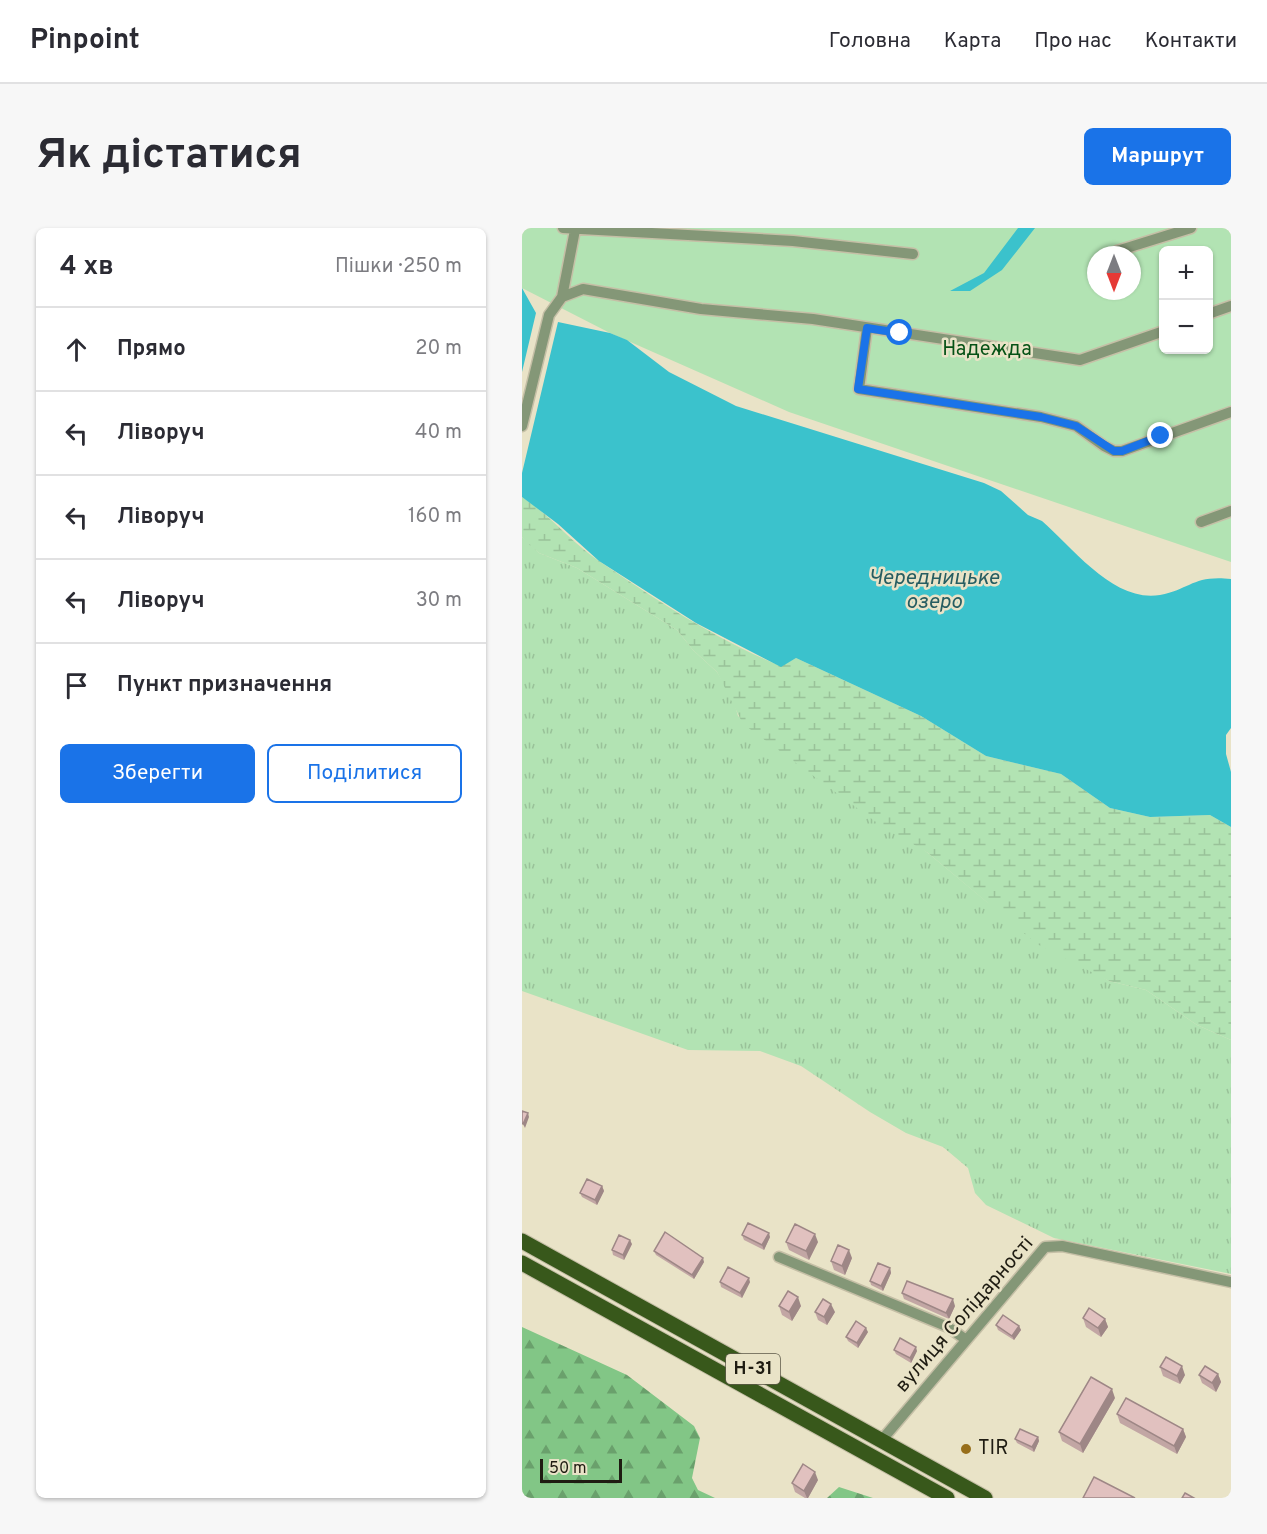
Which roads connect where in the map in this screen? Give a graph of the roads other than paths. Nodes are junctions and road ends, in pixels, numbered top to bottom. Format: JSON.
{"nodes":[{"id":1,"x":563,"y":228,"type":"edge"},
{"id":2,"x":1191,"y":228,"type":"edge"},
{"id":3,"x":574,"y":230,"type":"junction"},
{"id":4,"x":699,"y":231,"type":"edge"},
{"id":5,"x":1133,"y":246,"type":"edge"},
{"id":6,"x":913,"y":254,"type":"dead end"},
{"id":7,"x":562,"y":297,"type":"junction"},
{"id":8,"x":1231,"y":306,"type":"edge"},
{"id":9,"x":1213,"y":313,"type":"edge"},
{"id":10,"x":867,"y":328,"type":"junction"},
{"id":11,"x":1159,"y":333,"type":"edge"},
{"id":12,"x":1231,"y":412,"type":"edge"},
{"id":13,"x":522,"y":426,"type":"edge"},
{"id":14,"x":1231,"y":511,"type":"edge"},
{"id":15,"x":1201,"y":522,"type":"dead end"},
{"id":16,"x":522,"y":1241,"type":"edge"},
{"id":17,"x":779,"y":1257,"type":"dead end"},
{"id":18,"x":522,"y":1263,"type":"edge"},
{"id":19,"x":1231,"y":1282,"type":"edge"},
{"id":20,"x":965,"y":1339,"type":"junction"},
{"id":21,"x":881,"y":1441,"type":"junction"},
{"id":22,"x":947,"y":1498,"type":"edge"},
{"id":23,"x":985,"y":1498,"type":"edge"}],
"edges":[{"from":1,"to":3,"type":"street"},
{"from":2,"to":5,"type":"street"},
{"from":3,"to":4,"type":"street"},
{"from":3,"to":7,"type":"street"},
{"from":4,"to":6,"type":"street"},
{"from":7,"to":10,"type":"street"},
{"from":7,"to":13,"type":"street"},
{"from":8,"to":9,"type":"street"},
{"from":10,"to":11,"type":"street"},
{"from":10,"to":12,"type":"street"},
{"from":14,"to":15,"type":"street"},
{"from":16,"to":21,"type":"main road","number":"Н-31"},
{"from":17,"to":20,"type":"street"},
{"from":18,"to":22,"type":"main road","number":"Н-31"},
{"from":19,"to":20,"type":"street","name":"вулиця Солідарності"},
{"from":20,"to":21,"type":"street","name":"вулиця Солідарності"},
{"from":21,"to":23,"type":"main road","number":"Н-31"}]}
